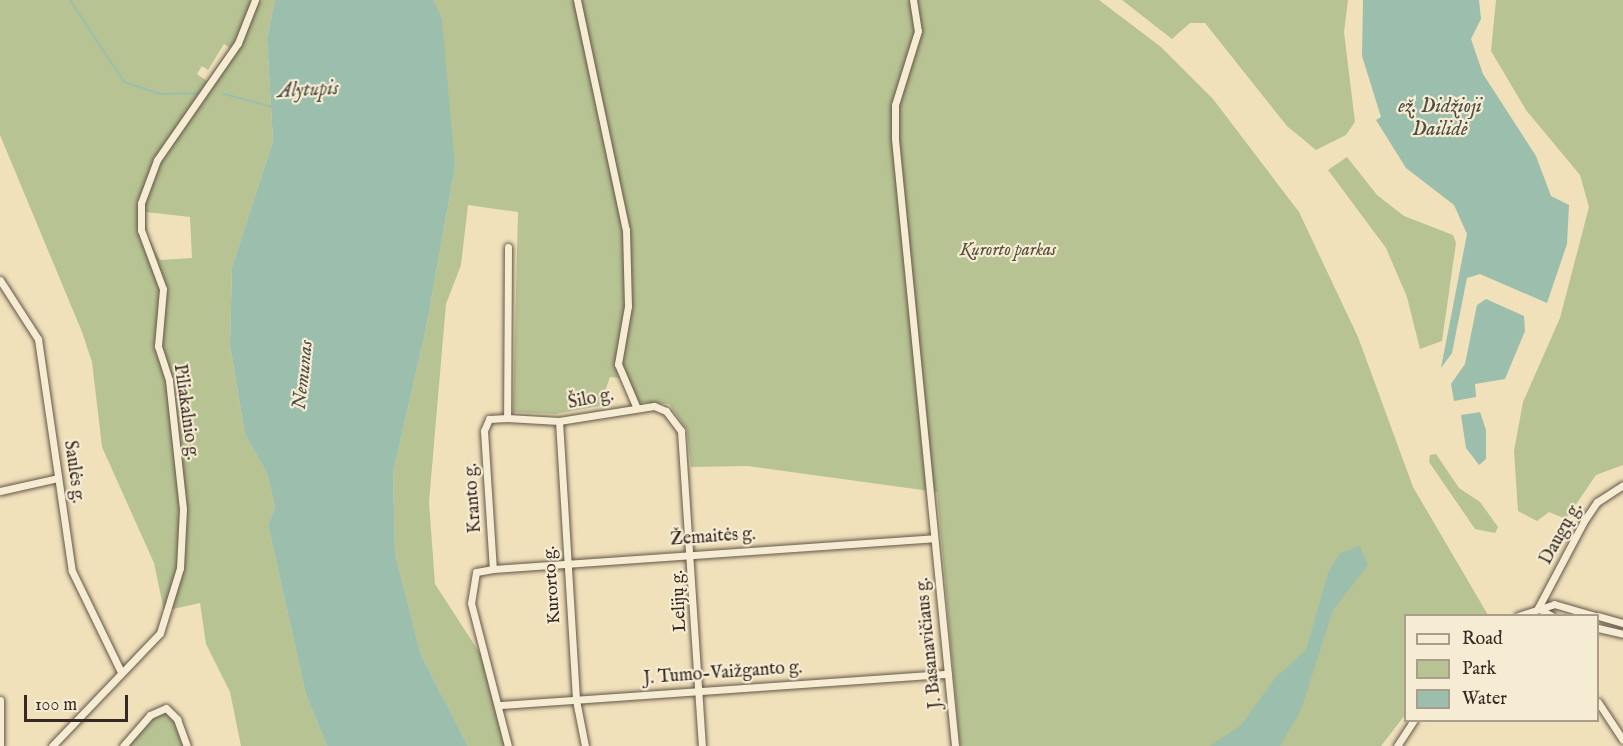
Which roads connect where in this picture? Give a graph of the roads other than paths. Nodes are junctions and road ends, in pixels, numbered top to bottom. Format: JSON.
{"nodes":[{"id":1,"x":255,"y":0,"type":"edge"},
{"id":2,"x":577,"y":0,"type":"edge"},
{"id":3,"x":913,"y":0,"type":"edge"},
{"id":4,"x":508,"y":247,"type":"dead end"},
{"id":5,"x":0,"y":280,"type":"edge"},
{"id":6,"x":636,"y":406,"type":"junction"},
{"id":7,"x":507,"y":418,"type":"junction"},
{"id":8,"x":559,"y":421,"type":"junction"},
{"id":9,"x":675,"y":422,"type":"joint"},
{"id":10,"x":58,"y":478,"type":"junction"},
{"id":11,"x":1623,"y":485,"type":"edge"},
{"id":12,"x":0,"y":490,"type":"edge"},
{"id":13,"x":934,"y":538,"type":"junction"},
{"id":14,"x":693,"y":554,"type":"junction"},
{"id":15,"x":566,"y":564,"type":"junction"},
{"id":16,"x":493,"y":569,"type":"junction"},
{"id":17,"x":1538,"y":608,"type":"junction"},
{"id":18,"x":1521,"y":614,"type":"edge"},
{"id":19,"x":1541,"y":614,"type":"edge"},
{"id":20,"x":1550,"y":614,"type":"edge"},
{"id":21,"x":1589,"y":614,"type":"edge"},
{"id":22,"x":1599,"y":617,"type":"edge"},
{"id":23,"x":1623,"y":623,"type":"edge"},
{"id":24,"x":1599,"y":628,"type":"edge"},
{"id":25,"x":1623,"y":634,"type":"edge"},
{"id":26,"x":120,"y":670,"type":"junction"},
{"id":27,"x":948,"y":674,"type":"junction"},
{"id":28,"x":700,"y":691,"type":"junction"},
{"id":29,"x":0,"y":700,"type":"edge"},
{"id":30,"x":576,"y":700,"type":"junction"},
{"id":31,"x":1599,"y":704,"type":"edge"},
{"id":32,"x":501,"y":705,"type":"junction"},
{"id":33,"x":1413,"y":722,"type":"edge"},
{"id":34,"x":1623,"y":740,"type":"edge"},
{"id":35,"x":1399,"y":745,"type":"edge"},
{"id":36,"x":0,"y":746,"type":"edge"},
{"id":37,"x":52,"y":746,"type":"edge"},
{"id":38,"x":123,"y":746,"type":"edge"},
{"id":39,"x":187,"y":746,"type":"edge"},
{"id":40,"x":508,"y":746,"type":"edge"},
{"id":41,"x":585,"y":746,"type":"edge"},
{"id":42,"x":702,"y":746,"type":"edge"},
{"id":43,"x":954,"y":746,"type":"edge"}],
"edges":[{"from":1,"to":26,"type":"street","name":"Piliakalnio g."},
{"from":2,"to":6,"type":"street"},
{"from":3,"to":13,"type":"street","name":"J. Basanavičiaus g."},
{"from":4,"to":7,"type":"street"},
{"from":5,"to":10,"type":"street","name":"Saulės g."},
{"from":6,"to":8,"type":"street","name":"Šilo g."},
{"from":6,"to":9,"type":"street","name":"Šilo g."},
{"from":7,"to":8,"type":"street","name":"Šilo g."},
{"from":7,"to":16,"type":"street","name":"Kranto g."},
{"from":8,"to":15,"type":"street","name":"Kurorto g."},
{"from":9,"to":14,"type":"street","name":"Lelijų g."},
{"from":10,"to":12,"type":"street"},
{"from":10,"to":26,"type":"street","name":"Saulės g."},
{"from":11,"to":17,"type":"street","name":"Daugų g."},
{"from":13,"to":14,"type":"street","name":"Žemaitės g."},
{"from":13,"to":27,"type":"street","name":"J. Basanavičiaus g."},
{"from":14,"to":15,"type":"street","name":"Žemaitės g."},
{"from":14,"to":28,"type":"street","name":"Lelijų g."},
{"from":15,"to":16,"type":"street","name":"Žemaitės g."},
{"from":15,"to":30,"type":"street","name":"Kurorto g."},
{"from":16,"to":32,"type":"street"},
{"from":17,"to":18,"type":"street"},
{"from":17,"to":19,"type":"street"},
{"from":17,"to":20,"type":"street"},
{"from":17,"to":21,"type":"street"},
{"from":22,"to":23,"type":"street"},
{"from":24,"to":25,"type":"street"},
{"from":26,"to":37,"type":"street","name":"Piliakalnio g."},
{"from":27,"to":28,"type":"street","name":"J. Tumo-Vaižganto g."},
{"from":27,"to":43,"type":"street","name":"J. Basanavičiaus g."},
{"from":28,"to":30,"type":"street","name":"J. Tumo-Vaižganto g."},
{"from":28,"to":42,"type":"street","name":"Lelijų g."},
{"from":29,"to":36,"type":"street"},
{"from":30,"to":32,"type":"street","name":"J. Tumo-Vaižganto g."},
{"from":30,"to":41,"type":"street","name":"Kurorto g."},
{"from":31,"to":34,"type":"street"},
{"from":32,"to":40,"type":"street"},
{"from":33,"to":35,"type":"street"},
{"from":38,"to":39,"type":"street"}]}
